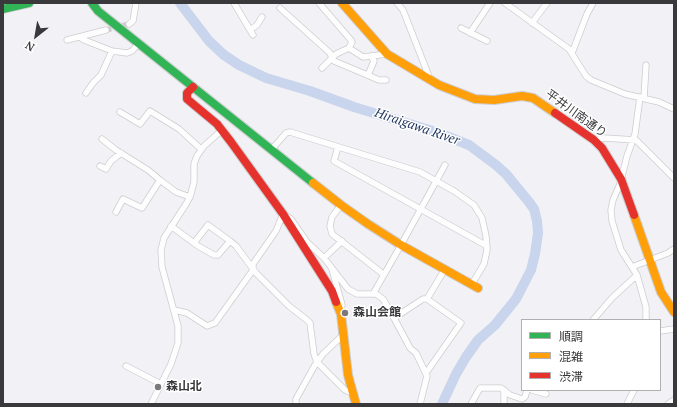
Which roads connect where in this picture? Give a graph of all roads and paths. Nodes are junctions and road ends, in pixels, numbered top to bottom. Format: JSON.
{"nodes":[{"id":1,"x":29,"y":3,"type":"edge"},
{"id":2,"x":92,"y":3,"type":"edge"},
{"id":3,"x":136,"y":3,"type":"edge"},
{"id":4,"x":234,"y":3,"type":"edge"},
{"id":5,"x":319,"y":3,"type":"edge"},
{"id":6,"x":342,"y":3,"type":"edge"},
{"id":7,"x":397,"y":3,"type":"edge"},
{"id":8,"x":490,"y":3,"type":"edge"},
{"id":9,"x":505,"y":3,"type":"edge"},
{"id":10,"x":547,"y":3,"type":"edge"},
{"id":11,"x":593,"y":3,"type":"edge"},
{"id":12,"x":3,"y":8,"type":"edge"},
{"id":13,"x":280,"y":8,"type":"dead end"},
{"id":14,"x":262,"y":17,"type":"dead end"},
{"id":15,"x":131,"y":22,"type":"dead end"},
{"id":16,"x":532,"y":23,"type":"junction"},
{"id":17,"x":460,"y":28,"type":"dead end"},
{"id":18,"x":106,"y":30,"type":"tunnel mouth"},
{"id":19,"x":470,"y":33,"type":"junction"},
{"id":20,"x":80,"y":37,"type":"junction"},
{"id":21,"x":67,"y":40,"type":"dead end"},
{"id":22,"x":487,"y":42,"type":"dead end"},
{"id":23,"x":139,"y":43,"type":"junction"},
{"id":24,"x":349,"y":48,"type":"junction"},
{"id":25,"x":112,"y":51,"type":"junction"},
{"id":26,"x":572,"y":53,"type":"junction"},
{"id":27,"x":387,"y":54,"type":"junction"},
{"id":28,"x":371,"y":56,"type":"junction"},
{"id":29,"x":332,"y":58,"type":"junction"},
{"id":30,"x":646,"y":64,"type":"dead end"},
{"id":31,"x":322,"y":68,"type":"dead end"},
{"id":32,"x":368,"y":75,"type":"junction"},
{"id":33,"x":429,"y":79,"type":"junction"},
{"id":34,"x":386,"y":80,"type":"dead end"},
{"id":35,"x":193,"y":87,"type":"junction"},
{"id":36,"x":86,"y":93,"type":"dead end"},
{"id":37,"x":642,"y":98,"type":"junction"},
{"id":38,"x":674,"y":109,"type":"edge"},
{"id":39,"x":120,"y":112,"type":"dead end"},
{"id":40,"x":221,"y":131,"type":"junction"},
{"id":41,"x":102,"y":139,"type":"dead end"},
{"id":42,"x":634,"y":139,"type":"junction"},
{"id":43,"x":594,"y":140,"type":"junction"},
{"id":44,"x":338,"y":147,"type":"junction"},
{"id":45,"x":201,"y":149,"type":"junction"},
{"id":46,"x":272,"y":149,"type":"junction"},
{"id":47,"x":121,"y":153,"type":"junction"},
{"id":48,"x":445,"y":164,"type":"dead end"},
{"id":49,"x":100,"y":166,"type":"dead end"},
{"id":50,"x":674,"y":177,"type":"edge"},
{"id":51,"x":621,"y":179,"type":"junction"},
{"id":52,"x":160,"y":180,"type":"junction"},
{"id":53,"x":437,"y":181,"type":"junction"},
{"id":54,"x":190,"y":197,"type":"junction"},
{"id":55,"x":341,"y":205,"type":"junction"},
{"id":56,"x":421,"y":210,"type":"junction"},
{"id":57,"x":116,"y":212,"type":"dead end"},
{"id":58,"x":283,"y":214,"type":"junction"},
{"id":59,"x":171,"y":226,"type":"junction"},
{"id":60,"x":342,"y":240,"type":"junction"},
{"id":61,"x":230,"y":241,"type":"junction"},
{"id":62,"x":194,"y":243,"type":"junction"},
{"id":63,"x":401,"y":245,"type":"junction"},
{"id":64,"x":487,"y":246,"type":"junction"},
{"id":65,"x":674,"y":249,"type":"edge"},
{"id":66,"x":324,"y":258,"type":"junction"},
{"id":67,"x":650,"y":260,"type":"junction"},
{"id":68,"x":331,"y":267,"type":"junction"},
{"id":69,"x":632,"y":267,"type":"junction"},
{"id":70,"x":445,"y":269,"type":"junction"},
{"id":71,"x":253,"y":270,"type":"junction"},
{"id":72,"x":383,"y":274,"type":"junction"},
{"id":73,"x":637,"y":276,"type":"junction"},
{"id":74,"x":475,"y":286,"type":"joint"},
{"id":75,"x":373,"y":294,"type":"junction"},
{"id":76,"x":428,"y":299,"type":"junction"},
{"id":77,"x":646,"y":307,"type":"junction"},
{"id":78,"x":174,"y":310,"type":"junction"},
{"id":79,"x":674,"y":312,"type":"edge"},
{"id":80,"x":340,"y":314,"type":"junction"},
{"id":81,"x":394,"y":318,"type":"junction"},
{"id":82,"x":594,"y":319,"type":"edge"},
{"id":83,"x":646,"y":319,"type":"edge"},
{"id":84,"x":649,"y":319,"type":"edge"},
{"id":85,"x":674,"y":329,"type":"edge"},
{"id":86,"x":661,"y":331,"type":"edge"},
{"id":87,"x":344,"y":334,"type":"junction"},
{"id":88,"x":317,"y":362,"type":"junction"},
{"id":89,"x":126,"y":366,"type":"dead end"},
{"id":90,"x":426,"y":373,"type":"junction"},
{"id":91,"x":161,"y":384,"type":"junction"},
{"id":92,"x":504,"y":390,"type":"junction"},
{"id":93,"x":527,"y":391,"type":"edge"},
{"id":94,"x":536,"y":391,"type":"edge"},
{"id":95,"x":634,"y":391,"type":"edge"},
{"id":96,"x":352,"y":393,"type":"junction"},
{"id":97,"x":546,"y":394,"type":"dead end"},
{"id":98,"x":674,"y":400,"type":"edge"},
{"id":99,"x":151,"y":404,"type":"edge"},
{"id":100,"x":296,"y":404,"type":"edge"},
{"id":101,"x":356,"y":404,"type":"edge"},
{"id":102,"x":420,"y":404,"type":"edge"},
{"id":103,"x":471,"y":404,"type":"edge"},
{"id":104,"x":504,"y":404,"type":"edge"},
{"id":105,"x":627,"y":404,"type":"edge"},
{"id":106,"x":668,"y":404,"type":"edge"}],
"edges":[{"from":1,"to":12,"type":"street"},
{"from":2,"to":23,"type":"street"},
{"from":3,"to":15,"type":"street"},
{"from":4,"to":14,"type":"street"},
{"from":5,"to":24,"type":"street"},
{"from":6,"to":27,"type":"street","name":"平井川南通り"},
{"from":7,"to":33,"type":"street"},
{"from":8,"to":19,"type":"street"},
{"from":9,"to":16,"type":"street"},
{"from":10,"to":16,"type":"street"},
{"from":11,"to":26,"type":"street"},
{"from":13,"to":29,"type":"street"},
{"from":16,"to":26,"type":"street"},
{"from":17,"to":19,"type":"street"},
{"from":18,"to":20,"type":"street"},
{"from":19,"to":22,"type":"street"},
{"from":20,"to":21,"type":"street"},
{"from":20,"to":25,"type":"street"},
{"from":23,"to":25,"type":"street"},
{"from":23,"to":35,"type":"street"},
{"from":24,"to":28,"type":"street"},
{"from":24,"to":29,"type":"street"},
{"from":25,"to":36,"type":"street"},
{"from":26,"to":37,"type":"street"},
{"from":27,"to":28,"type":"street"},
{"from":27,"to":33,"type":"street","name":"平井川南通り"},
{"from":28,"to":32,"type":"street"},
{"from":29,"to":31,"type":"street"},
{"from":29,"to":32,"type":"street"},
{"from":30,"to":37,"type":"street"},
{"from":32,"to":34,"type":"street"},
{"from":33,"to":43,"type":"street","name":"平井川南通り"},
{"from":35,"to":40,"type":"street"},
{"from":35,"to":46,"type":"street"},
{"from":37,"to":38,"type":"street"},
{"from":37,"to":42,"type":"street"},
{"from":39,"to":45,"type":"street"},
{"from":40,"to":45,"type":"street"},
{"from":40,"to":58,"type":"street"},
{"from":41,"to":47,"type":"street"},
{"from":42,"to":43,"type":"street"},
{"from":42,"to":50,"type":"street"},
{"from":42,"to":51,"type":"street"},
{"from":43,"to":51,"type":"street","name":"平井川南通り"},
{"from":44,"to":46,"type":"street"},
{"from":44,"to":53,"type":"street"},
{"from":44,"to":56,"type":"street"},
{"from":45,"to":54,"type":"street"},
{"from":46,"to":55,"type":"street"},
{"from":47,"to":49,"type":"street"},
{"from":47,"to":52,"type":"street"},
{"from":48,"to":53,"type":"street"},
{"from":51,"to":67,"type":"street","name":"平井川南通り"},
{"from":51,"to":69,"type":"street"},
{"from":52,"to":54,"type":"street"},
{"from":52,"to":57,"type":"street"},
{"from":53,"to":56,"type":"street"},
{"from":53,"to":64,"type":"street"},
{"from":54,"to":59,"type":"street"},
{"from":55,"to":60,"type":"street"},
{"from":55,"to":63,"type":"street"},
{"from":56,"to":63,"type":"street"},
{"from":56,"to":64,"type":"street"},
{"from":58,"to":66,"type":"street"},
{"from":58,"to":71,"type":"street"},
{"from":58,"to":80,"type":"street"},
{"from":59,"to":62,"type":"street"},
{"from":59,"to":78,"type":"street"},
{"from":60,"to":66,"type":"street"},
{"from":60,"to":72,"type":"street"},
{"from":61,"to":62,"type":"street"},
{"from":61,"to":62,"type":"street"},
{"from":61,"to":71,"type":"street"},
{"from":63,"to":70,"type":"street"},
{"from":63,"to":72,"type":"street"},
{"from":64,"to":74,"type":"street"},
{"from":65,"to":67,"type":"street"},
{"from":66,"to":68,"type":"street"},
{"from":67,"to":69,"type":"street"},
{"from":67,"to":79,"type":"street","name":"平井川南通り"},
{"from":68,"to":75,"type":"street"},
{"from":68,"to":80,"type":"street"},
{"from":69,"to":73,"type":"street"},
{"from":70,"to":74,"type":"street"},
{"from":70,"to":76,"type":"street"},
{"from":71,"to":78,"type":"street"},
{"from":71,"to":88,"type":"street"},
{"from":72,"to":75,"type":"street"},
{"from":73,"to":77,"type":"street"},
{"from":73,"to":82,"type":"street"},
{"from":75,"to":81,"type":"street"},
{"from":76,"to":81,"type":"street"},
{"from":76,"to":90,"type":"street"},
{"from":77,"to":83,"type":"street"},
{"from":77,"to":84,"type":"street"},
{"from":78,"to":91,"type":"street"},
{"from":80,"to":87,"type":"street"},
{"from":81,"to":90,"type":"street"},
{"from":85,"to":86,"type":"street"},
{"from":87,"to":88,"type":"street"},
{"from":87,"to":96,"type":"street"},
{"from":88,"to":96,"type":"street"},
{"from":88,"to":100,"type":"street"},
{"from":89,"to":91,"type":"street"},
{"from":90,"to":102,"type":"street"},
{"from":91,"to":99,"type":"street"},
{"from":92,"to":93,"type":"street"},
{"from":92,"to":103,"type":"street"},
{"from":92,"to":104,"type":"street"},
{"from":94,"to":97,"type":"street"},
{"from":95,"to":105,"type":"street"},
{"from":96,"to":101,"type":"street"},
{"from":98,"to":106,"type":"street"}]}
